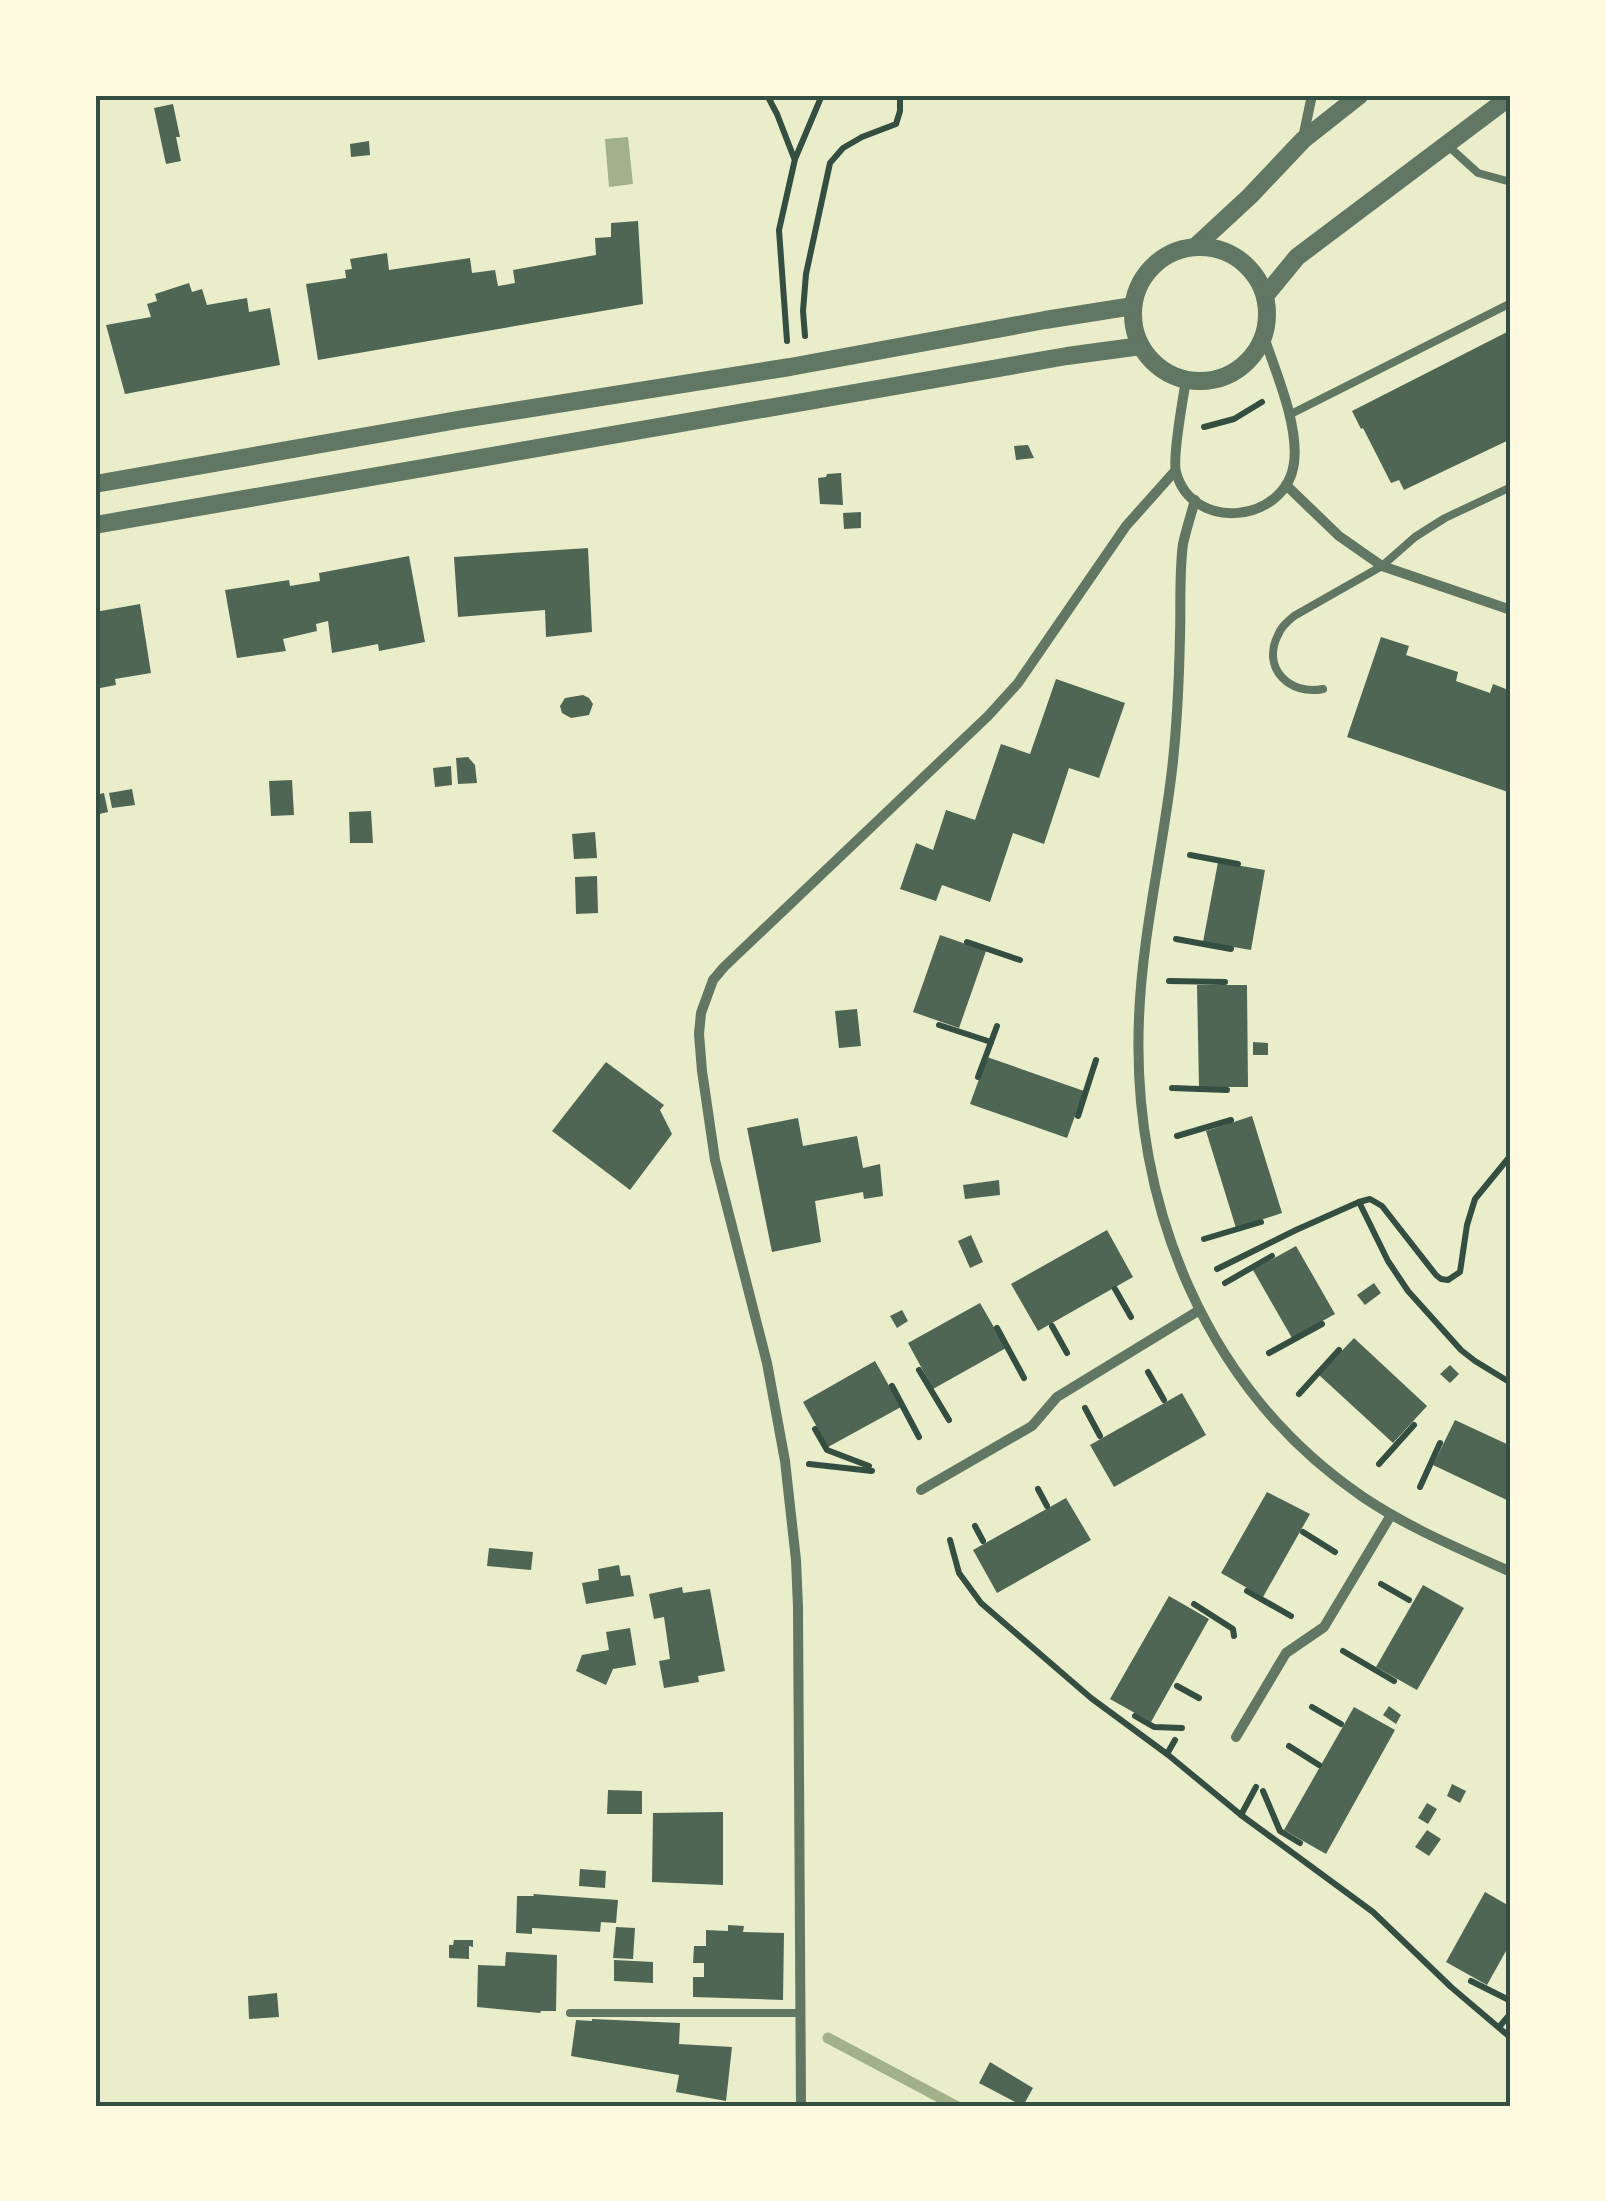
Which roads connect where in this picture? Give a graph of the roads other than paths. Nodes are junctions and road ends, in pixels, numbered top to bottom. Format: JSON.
{"nodes":[{"id":1,"x":1312,"y":95,"type":"edge"},
{"id":2,"x":1360,"y":95,"type":"edge"},
{"id":3,"x":1511,"y":96,"type":"edge"},
{"id":4,"x":1303,"y":140,"type":"junction"},
{"id":5,"x":1446,"y":144,"type":"junction"},
{"id":6,"x":1511,"y":182,"type":"edge"},
{"id":7,"x":1196,"y":246,"type":"junction"},
{"id":8,"x":1265,"y":296,"type":"junction"},
{"id":9,"x":1511,"y":303,"type":"edge"},
{"id":10,"x":1133,"y":306,"type":"junction"},
{"id":11,"x":1264,"y":337,"type":"junction"},
{"id":12,"x":1141,"y":346,"type":"junction"},
{"id":13,"x":1186,"y":380,"type":"junction"},
{"id":14,"x":1288,"y":415,"type":"junction"},
{"id":15,"x":1176,"y":470,"type":"junction"},
{"id":16,"x":95,"y":484,"type":"edge"},
{"id":17,"x":1286,"y":485,"type":"junction"},
{"id":18,"x":1511,"y":486,"type":"edge"},
{"id":19,"x":1195,"y":500,"type":"junction"},
{"id":20,"x":95,"y":526,"type":"edge"},
{"id":21,"x":1382,"y":566,"type":"junction"},
{"id":22,"x":1511,"y":610,"type":"edge"},
{"id":23,"x":1323,"y":688,"type":"dead end"},
{"id":24,"x":1198,"y":1311,"type":"junction"},
{"id":25,"x":921,"y":1490,"type":"dead end"},
{"id":26,"x":1391,"y":1515,"type":"junction"},
{"id":27,"x":1511,"y":1572,"type":"edge"},
{"id":28,"x":1236,"y":1737,"type":"dead end"},
{"id":29,"x":570,"y":2013,"type":"dead end"},
{"id":30,"x":800,"y":2013,"type":"junction"},
{"id":31,"x":801,"y":2106,"type":"edge"}],
"edges":[{"from":1,"to":4,"type":"street"},
{"from":2,"to":4,"type":"street"},
{"from":3,"to":5,"type":"street"},
{"from":4,"to":7,"type":"street"},
{"from":5,"to":6,"type":"lane"},
{"from":5,"to":8,"type":"street"},
{"from":7,"to":8,"type":"street"},
{"from":7,"to":10,"type":"street"},
{"from":8,"to":11,"type":"street"},
{"from":9,"to":14,"type":"lane"},
{"from":10,"to":12,"type":"street"},
{"from":10,"to":16,"type":"street"},
{"from":11,"to":13,"type":"street"},
{"from":11,"to":14,"type":"street"},
{"from":12,"to":13,"type":"street"},
{"from":12,"to":20,"type":"street"},
{"from":13,"to":15,"type":"street"},
{"from":14,"to":17,"type":"street"},
{"from":15,"to":19,"type":"street"},
{"from":15,"to":30,"type":"street"},
{"from":17,"to":19,"type":"street"},
{"from":17,"to":21,"type":"street"},
{"from":18,"to":21,"type":"lane"},
{"from":19,"to":24,"type":"street"},
{"from":21,"to":22,"type":"street"},
{"from":21,"to":23,"type":"lane"},
{"from":24,"to":25,"type":"street"},
{"from":24,"to":26,"type":"street"},
{"from":26,"to":27,"type":"street"},
{"from":26,"to":28,"type":"street"},
{"from":29,"to":30,"type":"lane"},
{"from":30,"to":31,"type":"street"}]}
